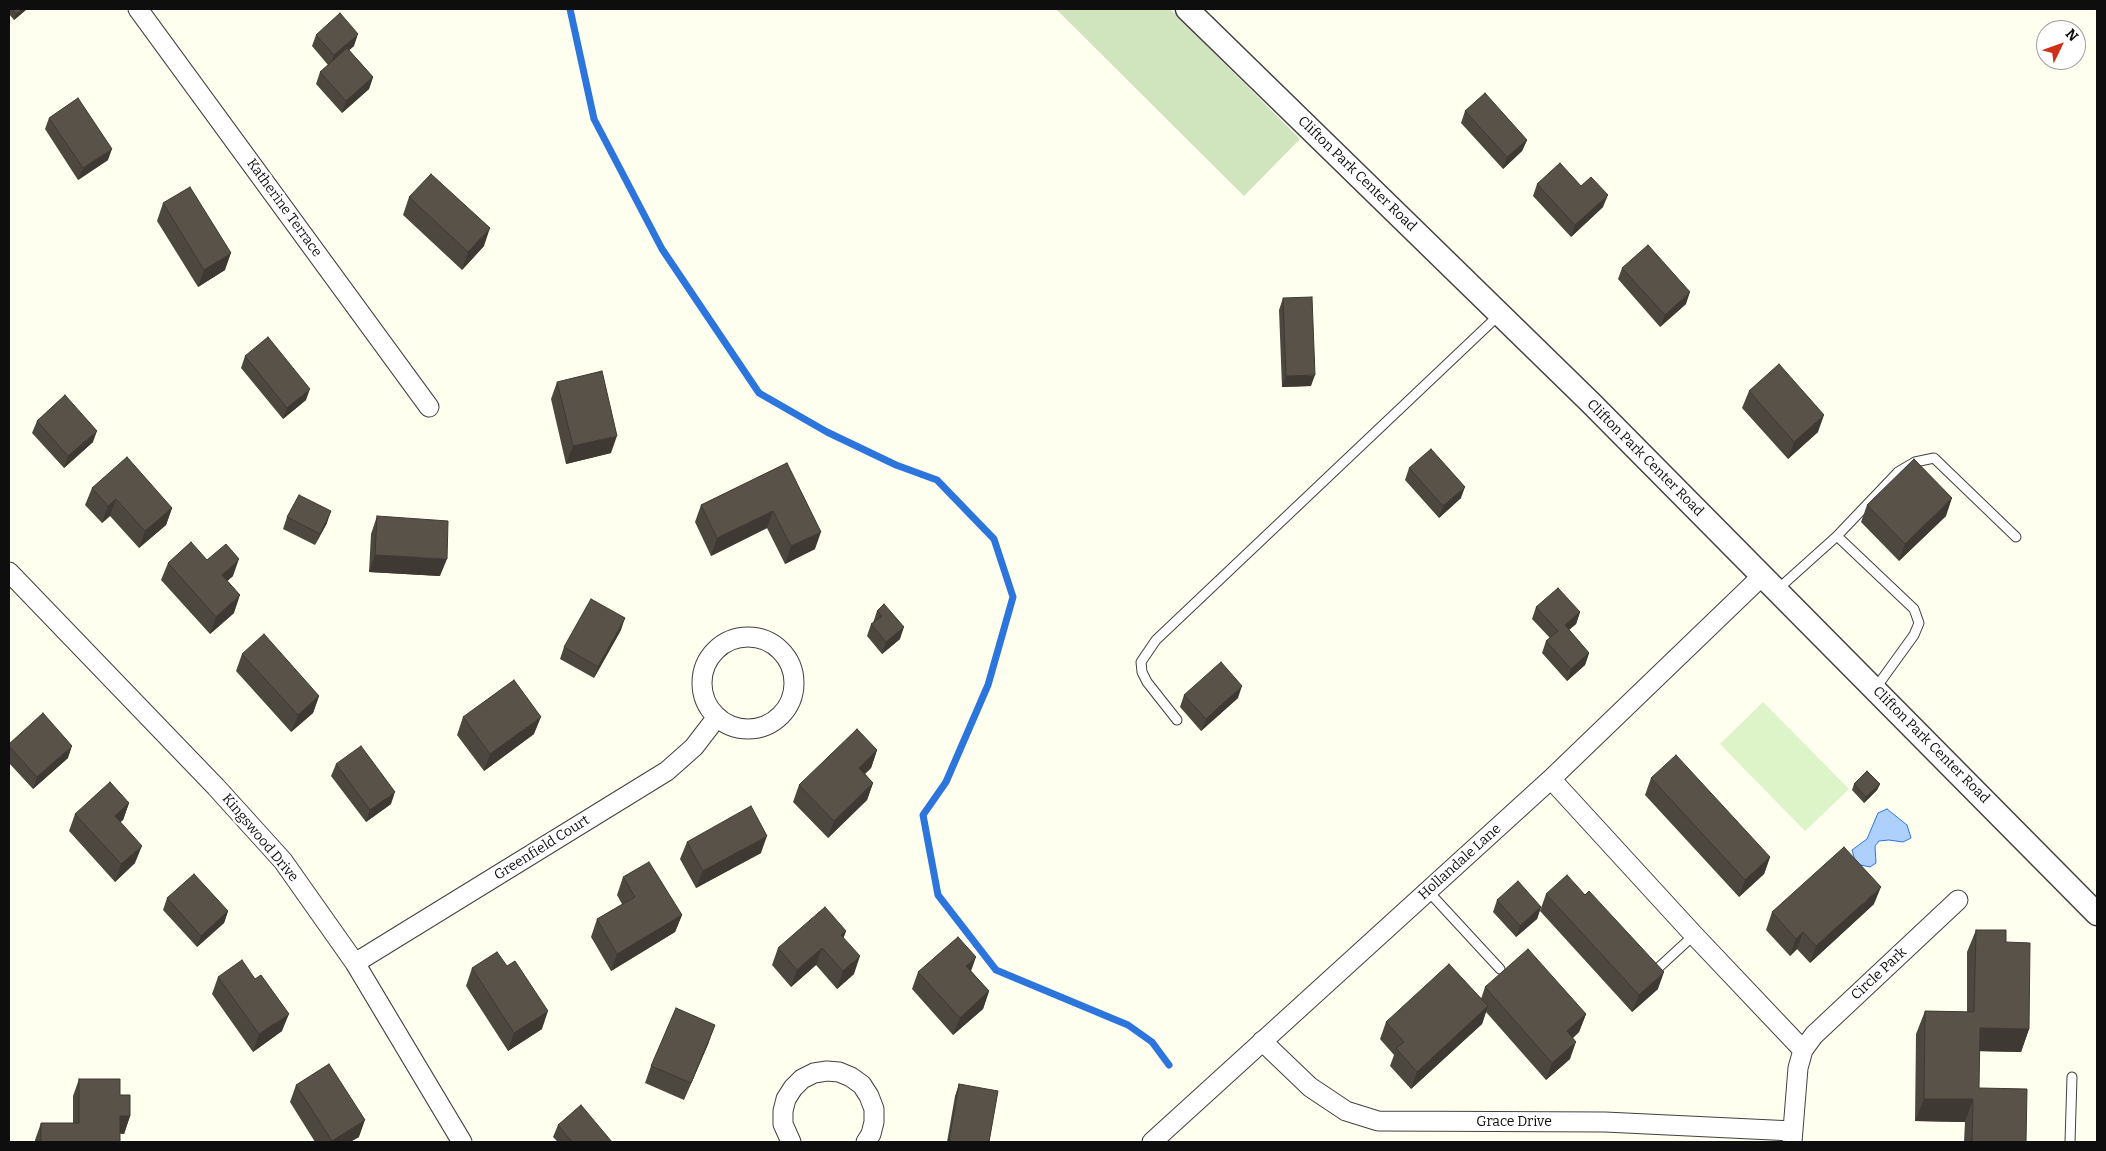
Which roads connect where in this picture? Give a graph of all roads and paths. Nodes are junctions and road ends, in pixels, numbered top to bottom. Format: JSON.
{"nodes":[{"id":1,"x":138,"y":9,"type":"edge"},
{"id":2,"x":1187,"y":9,"type":"edge"},
{"id":3,"x":1500,"y":314,"type":"junction"},
{"id":4,"x":429,"y":407,"type":"dead end"},
{"id":5,"x":1837,"y":536,"type":"junction"},
{"id":6,"x":2016,"y":536,"type":"dead end"},
{"id":7,"x":9,"y":572,"type":"edge"},
{"id":8,"x":1770,"y":582,"type":"junction"},
{"id":9,"x":1875,"y":689,"type":"junction"},
{"id":10,"x":717,"y":718,"type":"junction"},
{"id":11,"x":1177,"y":720,"type":"dead end"},
{"id":12,"x":1552,"y":780,"type":"junction"},
{"id":13,"x":1428,"y":891,"type":"junction"},
{"id":14,"x":1958,"y":900,"type":"dead end"},
{"id":15,"x":2097,"y":914,"type":"edge"},
{"id":16,"x":1694,"y":934,"type":"junction"},
{"id":17,"x":355,"y":963,"type":"junction"},
{"id":18,"x":1500,"y":969,"type":"dead end"},
{"id":19,"x":1656,"y":970,"type":"edge"},
{"id":20,"x":1262,"y":1041,"type":"junction"},
{"id":21,"x":1803,"y":1050,"type":"junction"},
{"id":22,"x":2072,"y":1077,"type":"dead end"},
{"id":23,"x":1792,"y":1137,"type":"edge"},
{"id":24,"x":462,"y":1142,"type":"edge"},
{"id":25,"x":791,"y":1142,"type":"edge"},
{"id":26,"x":866,"y":1142,"type":"edge"},
{"id":27,"x":1152,"y":1142,"type":"edge"},
{"id":28,"x":2070,"y":1142,"type":"edge"}],
"edges":[{"from":1,"to":4,"type":"street","name":"Katherine Terrace"},
{"from":2,"to":3,"type":"street","name":"Clifton Park Center Road"},
{"from":3,"to":8,"type":"street","name":"Clifton Park Center Road"},
{"from":3,"to":11,"type":"lane"},
{"from":5,"to":6,"type":"lane"},
{"from":5,"to":8,"type":"lane"},
{"from":5,"to":9,"type":"lane"},
{"from":7,"to":17,"type":"street","name":"Kingswood Drive"},
{"from":8,"to":9,"type":"street","name":"Clifton Park Center Road"},
{"from":8,"to":12,"type":"street","name":"Hollandale Lane"},
{"from":9,"to":15,"type":"street","name":"Clifton Park Center Road"},
{"from":10,"to":10,"type":"street"},
{"from":10,"to":17,"type":"street","name":"Greenfield Court"},
{"from":12,"to":13,"type":"street","name":"Hollandale Lane"},
{"from":12,"to":16,"type":"street"},
{"from":13,"to":18,"type":"lane"},
{"from":13,"to":20,"type":"street","name":"Hollandale Lane"},
{"from":14,"to":21,"type":"street","name":"Circle Park"},
{"from":16,"to":19,"type":"lane"},
{"from":16,"to":21,"type":"street"},
{"from":17,"to":24,"type":"street","name":"Kingswood Drive"},
{"from":20,"to":23,"type":"street","name":"Grace Drive"},
{"from":20,"to":27,"type":"street","name":"Hollandale Lane"},
{"from":21,"to":23,"type":"street","name":"Grace Drive"},
{"from":22,"to":28,"type":"lane"},
{"from":25,"to":26,"type":"street"}]}
